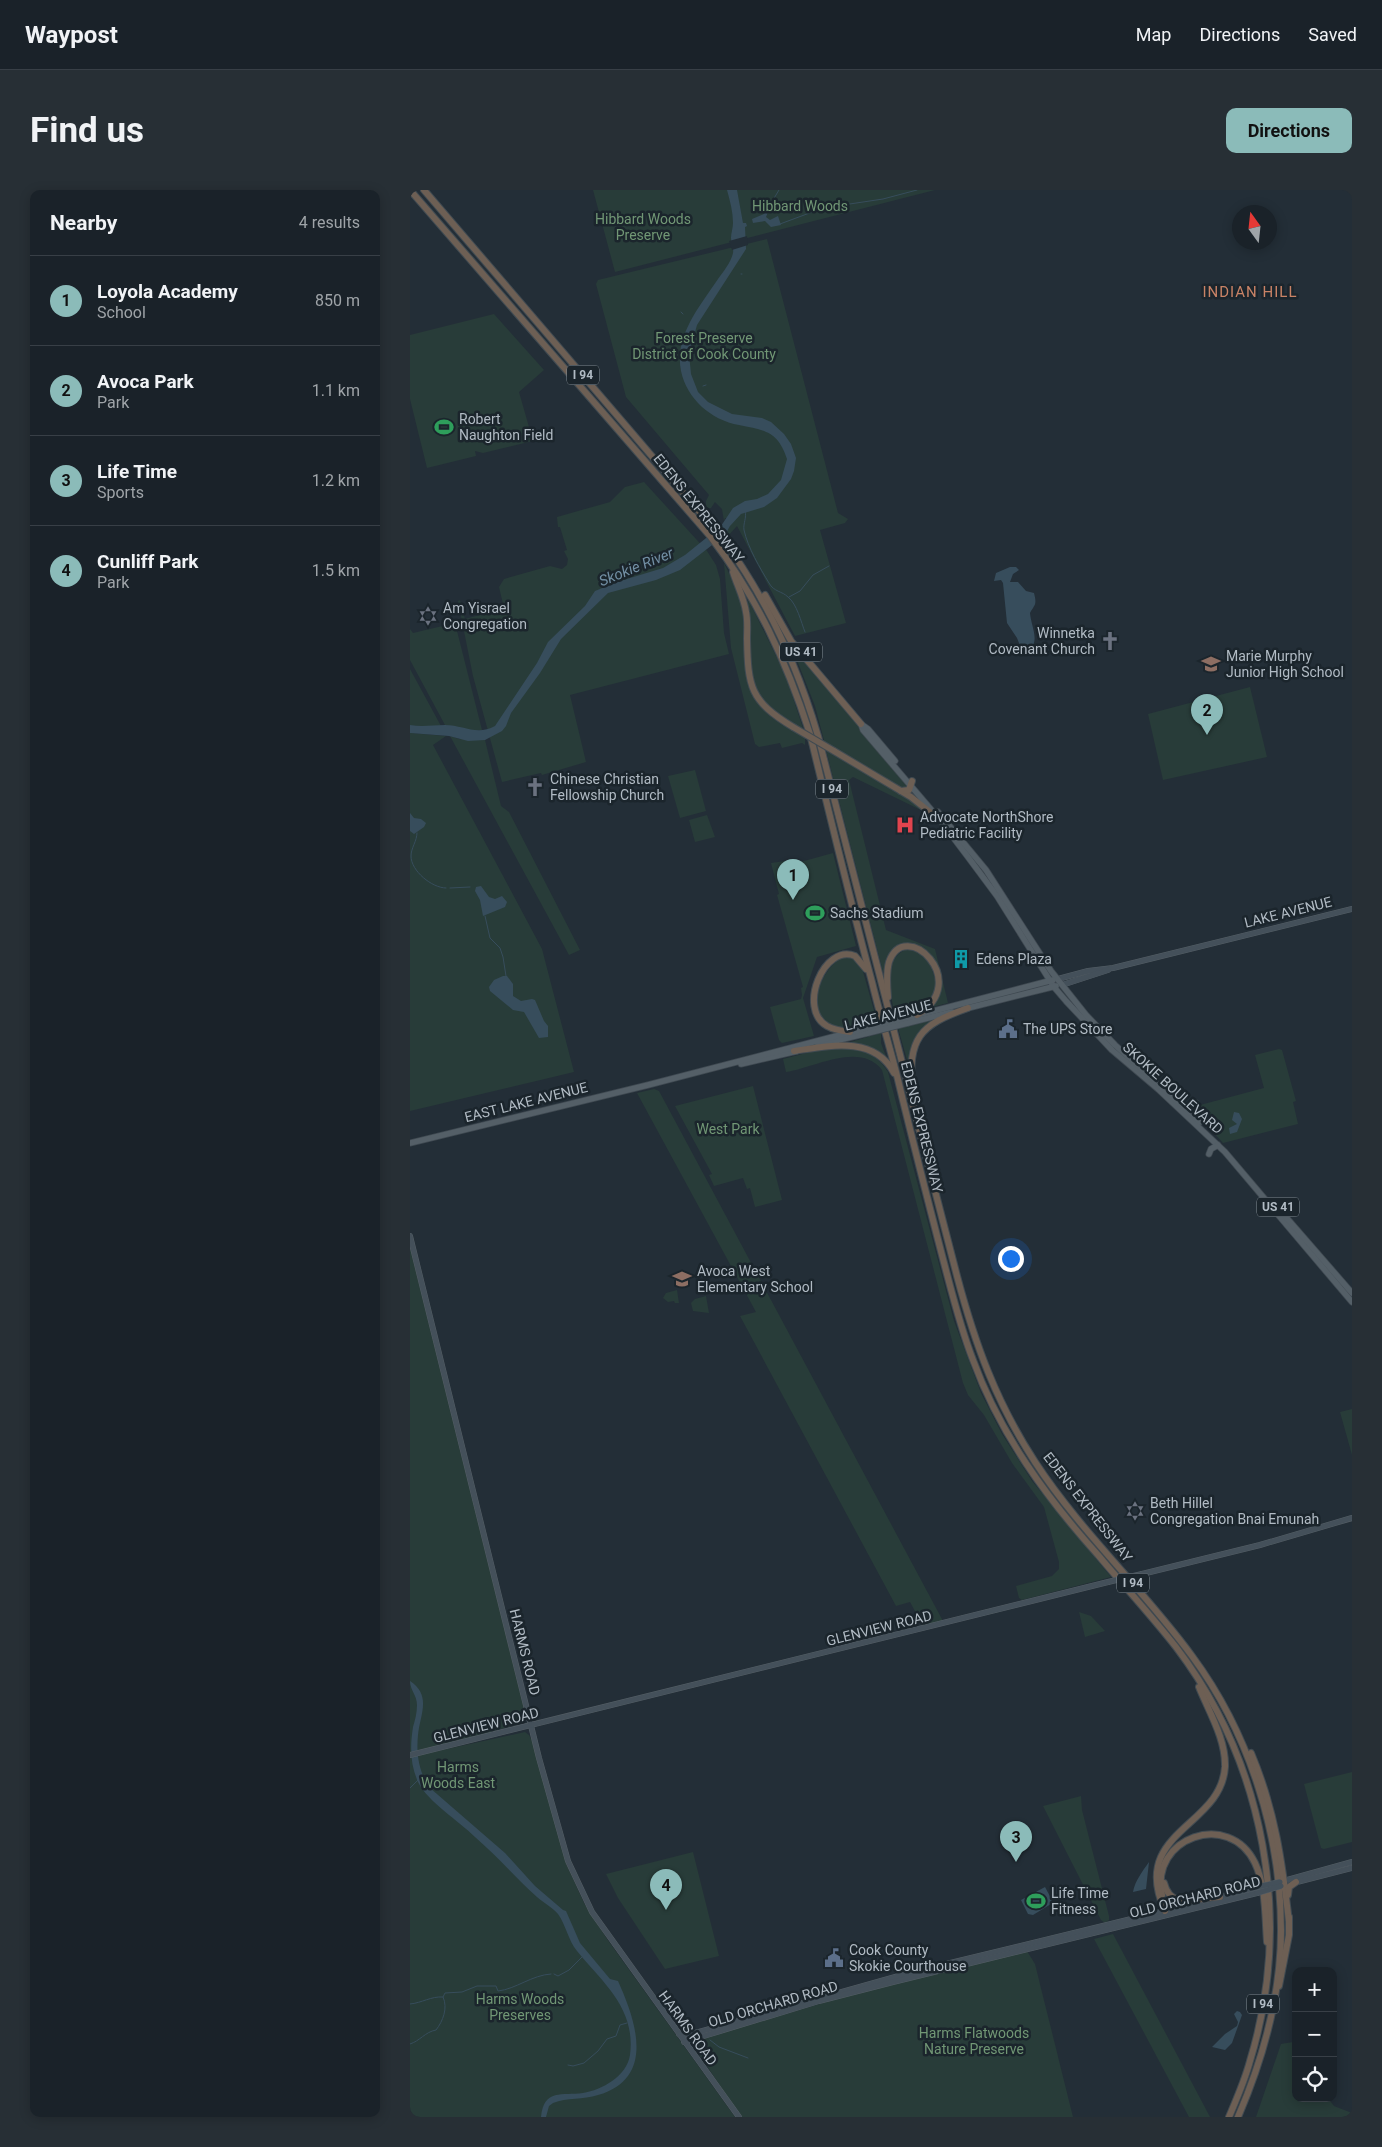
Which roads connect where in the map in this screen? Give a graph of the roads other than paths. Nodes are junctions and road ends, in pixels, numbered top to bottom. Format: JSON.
{"nodes":[{"id":1,"x":410,"y":190,"type":"edge"},
{"id":2,"x":424,"y":190,"type":"edge"},
{"id":3,"x":732,"y":566,"type":"junction"},
{"id":4,"x":748,"y":575,"type":"junction"},
{"id":5,"x":861,"y":724,"type":"joint"},
{"id":6,"x":911,"y":784,"type":"junction"},
{"id":7,"x":900,"y":791,"type":"junction"},
{"id":8,"x":940,"y":820,"type":"junction"},
{"id":9,"x":1352,"y":909,"type":"edge"},
{"id":10,"x":1113,"y":968,"type":"junction"},
{"id":11,"x":870,"y":975,"type":"junction"},
{"id":12,"x":1058,"y":979,"type":"junction"},
{"id":13,"x":1051,"y":981,"type":"junction"},
{"id":14,"x":1062,"y":985,"type":"junction"},
{"id":15,"x":1054,"y":987,"type":"junction"},
{"id":16,"x":968,"y":1008,"type":"junction"},
{"id":17,"x":889,"y":1013,"type":"junction"},
{"id":18,"x":917,"y":1015,"type":"junction"},
{"id":19,"x":908,"y":1020,"type":"junction"},
{"id":20,"x":868,"y":1030,"type":"junction"},
{"id":21,"x":850,"y":1032,"type":"junction"},
{"id":22,"x":794,"y":1052,"type":"junction"},
{"id":23,"x":668,"y":1080,"type":"junction"},
{"id":24,"x":648,"y":1085,"type":"joint"},
{"id":25,"x":899,"y":1085,"type":"junction"},
{"id":26,"x":1196,"y":1103,"type":"dead end"},
{"id":27,"x":913,"y":1105,"type":"junction"},
{"id":28,"x":1189,"y":1110,"type":"junction"},
{"id":29,"x":410,"y":1142,"type":"edge"},
{"id":30,"x":1218,"y":1145,"type":"junction"},
{"id":31,"x":1209,"y":1154,"type":"dead end"},
{"id":32,"x":410,"y":1236,"type":"edge"},
{"id":33,"x":1352,"y":1293,"type":"edge"},
{"id":34,"x":1352,"y":1302,"type":"edge"},
{"id":35,"x":1352,"y":1518,"type":"edge"},
{"id":36,"x":1193,"y":1672,"type":"junction"},
{"id":37,"x":1230,"y":1716,"type":"junction"},
{"id":38,"x":532,"y":1725,"type":"junction"},
{"id":39,"x":410,"y":1755,"type":"edge"},
{"id":40,"x":1352,"y":1862,"type":"edge"},
{"id":41,"x":1352,"y":1868,"type":"edge"},
{"id":42,"x":1163,"y":1878,"type":"junction"},
{"id":43,"x":1296,"y":1882,"type":"junction"},
{"id":44,"x":1283,"y":1883,"type":"junction"},
{"id":45,"x":1257,"y":1890,"type":"junction"},
{"id":46,"x":1220,"y":1897,"type":"junction"},
{"id":47,"x":1165,"y":1911,"type":"junction"},
{"id":48,"x":1289,"y":1922,"type":"junction"},
{"id":49,"x":1269,"y":1956,"type":"junction"},
{"id":50,"x":1273,"y":2003,"type":"junction"},
{"id":51,"x":699,"y":2032,"type":"junction"},
{"id":52,"x":682,"y":2034,"type":"junction"},
{"id":53,"x":684,"y":2042,"type":"junction"},
{"id":54,"x":738,"y":2117,"type":"edge"},
{"id":55,"x":1229,"y":2117,"type":"edge"},
{"id":56,"x":1238,"y":2117,"type":"edge"}],
"edges":[{"from":1,"to":3,"type":"highway","name":"EDENS EXPRESSWAY","number":"I 94"},
{"from":2,"to":4,"type":"highway","name":"EDENS EXPRESSWAY","number":"I 94"},
{"from":3,"to":7,"type":"highway","number":"US 41","bridge":true},
{"from":3,"to":11,"type":"highway","name":"EDENS EXPRESSWAY","number":"I 94"},
{"from":4,"to":5,"type":"highway","number":"US 41"},
{"from":4,"to":17,"type":"highway","name":"EDENS EXPRESSWAY","number":"I 94"},
{"from":5,"to":6,"type":"main road","name":"SKOKIE BOULEVARD","number":"US 41"},
{"from":6,"to":7,"type":"highway"},
{"from":6,"to":8,"type":"main road","name":"SKOKIE BOULEVARD","number":"US 41"},
{"from":6,"to":12,"type":"main road","name":"SKOKIE BOULEVARD","number":"US 41"},
{"from":7,"to":8,"type":"highway","number":"US 41"},
{"from":8,"to":13,"type":"main road","name":"SKOKIE BOULEVARD","number":"US 41"},
{"from":9,"to":10,"type":"main road","name":"LAKE AVENUE"},
{"from":10,"to":12,"type":"main road","name":"LAKE AVENUE"},
{"from":10,"to":14,"type":"main road","name":"LAKE AVENUE"},
{"from":11,"to":21,"type":"highway"},
{"from":11,"to":25,"type":"highway","name":"EDENS EXPRESSWAY","number":"I 94"},
{"from":12,"to":13,"type":"main road","name":"LAKE AVENUE"},
{"from":12,"to":14,"type":"main road","name":"SKOKIE BOULEVARD","number":"US 41"},
{"from":13,"to":15,"type":"main road","name":"SKOKIE BOULEVARD","number":"US 41"},
{"from":13,"to":18,"type":"main road","name":"LAKE AVENUE"},
{"from":14,"to":15,"type":"main road","name":"LAKE AVENUE"},
{"from":14,"to":28,"type":"main road","name":"SKOKIE BOULEVARD","number":"US 41"},
{"from":15,"to":16,"type":"main road","name":"LAKE AVENUE"},
{"from":15,"to":30,"type":"main road","name":"SKOKIE BOULEVARD","number":"US 41"},
{"from":16,"to":19,"type":"main road","name":"LAKE AVENUE"},
{"from":16,"to":27,"type":"highway"},
{"from":17,"to":18,"type":"highway"},
{"from":17,"to":27,"type":"highway","name":"EDENS EXPRESSWAY","number":"I 94"},
{"from":18,"to":19,"type":"main road","name":"LAKE AVENUE"},
{"from":19,"to":20,"type":"main road","name":"LAKE AVENUE","bridge":true},
{"from":20,"to":21,"type":"main road","name":"LAKE AVENUE"},
{"from":20,"to":22,"type":"main road","name":"LAKE AVENUE"},
{"from":21,"to":23,"type":"main road","name":"LAKE AVENUE"},
{"from":22,"to":23,"type":"main road","name":"LAKE AVENUE"},
{"from":22,"to":25,"type":"highway"},
{"from":23,"to":24,"type":"main road","name":"LAKE AVENUE"},
{"from":24,"to":29,"type":"main road","name":"EAST LAKE AVENUE"},
{"from":25,"to":36,"type":"highway","name":"EDENS EXPRESSWAY","number":"I 94"},
{"from":26,"to":28,"type":"main road"},
{"from":27,"to":37,"type":"highway","name":"EDENS EXPRESSWAY","number":"I 94"},
{"from":28,"to":33,"type":"main road","name":"SKOKIE BOULEVARD","number":"US 41"},
{"from":30,"to":31,"type":"main road"},
{"from":30,"to":34,"type":"main road","name":"SKOKIE BOULEVARD","number":"US 41"},
{"from":32,"to":38,"type":"main road","name":"HARMS ROAD"},
{"from":35,"to":38,"type":"main road","name":"GLENVIEW ROAD","bridge":true},
{"from":36,"to":47,"type":"highway"},
{"from":36,"to":49,"type":"highway","name":"EDENS EXPRESSWAY","number":"I 94"},
{"from":37,"to":44,"type":"highway"},
{"from":37,"to":50,"type":"highway","name":"EDENS EXPRESSWAY","number":"I 94"},
{"from":38,"to":39,"type":"main road","name":"GLENVIEW ROAD"},
{"from":38,"to":52,"type":"main road","name":"HARMS ROAD"},
{"from":40,"to":44,"type":"main road","name":"OLD ORCHARD ROAD"},
{"from":41,"to":43,"type":"main road","name":"OLD ORCHARD ROAD"},
{"from":42,"to":46,"type":"highway"},
{"from":42,"to":47,"type":"highway"},
{"from":42,"to":49,"type":"highway"},
{"from":43,"to":44,"type":"main road","name":"OLD ORCHARD ROAD"},
{"from":43,"to":48,"type":"highway"},
{"from":44,"to":45,"type":"main road","name":"OLD ORCHARD ROAD","bridge":true},
{"from":44,"to":48,"type":"highway"},
{"from":45,"to":46,"type":"main road","name":"OLD ORCHARD ROAD"},
{"from":45,"to":53,"type":"main road","name":"OLD ORCHARD ROAD"},
{"from":46,"to":47,"type":"main road","name":"OLD ORCHARD ROAD"},
{"from":47,"to":51,"type":"main road","name":"OLD ORCHARD ROAD"},
{"from":48,"to":50,"type":"highway"},
{"from":49,"to":55,"type":"highway","name":"EDENS EXPRESSWAY","number":"I 94"},
{"from":50,"to":56,"type":"highway","name":"EDENS EXPRESSWAY","number":"I 94"},
{"from":51,"to":52,"type":"main road","name":"OLD ORCHARD ROAD"},
{"from":51,"to":53,"type":"main road","name":"OLD ORCHARD ROAD"},
{"from":52,"to":53,"type":"main road","name":"HARMS ROAD"},
{"from":53,"to":54,"type":"main road","name":"HARMS ROAD"}]}
